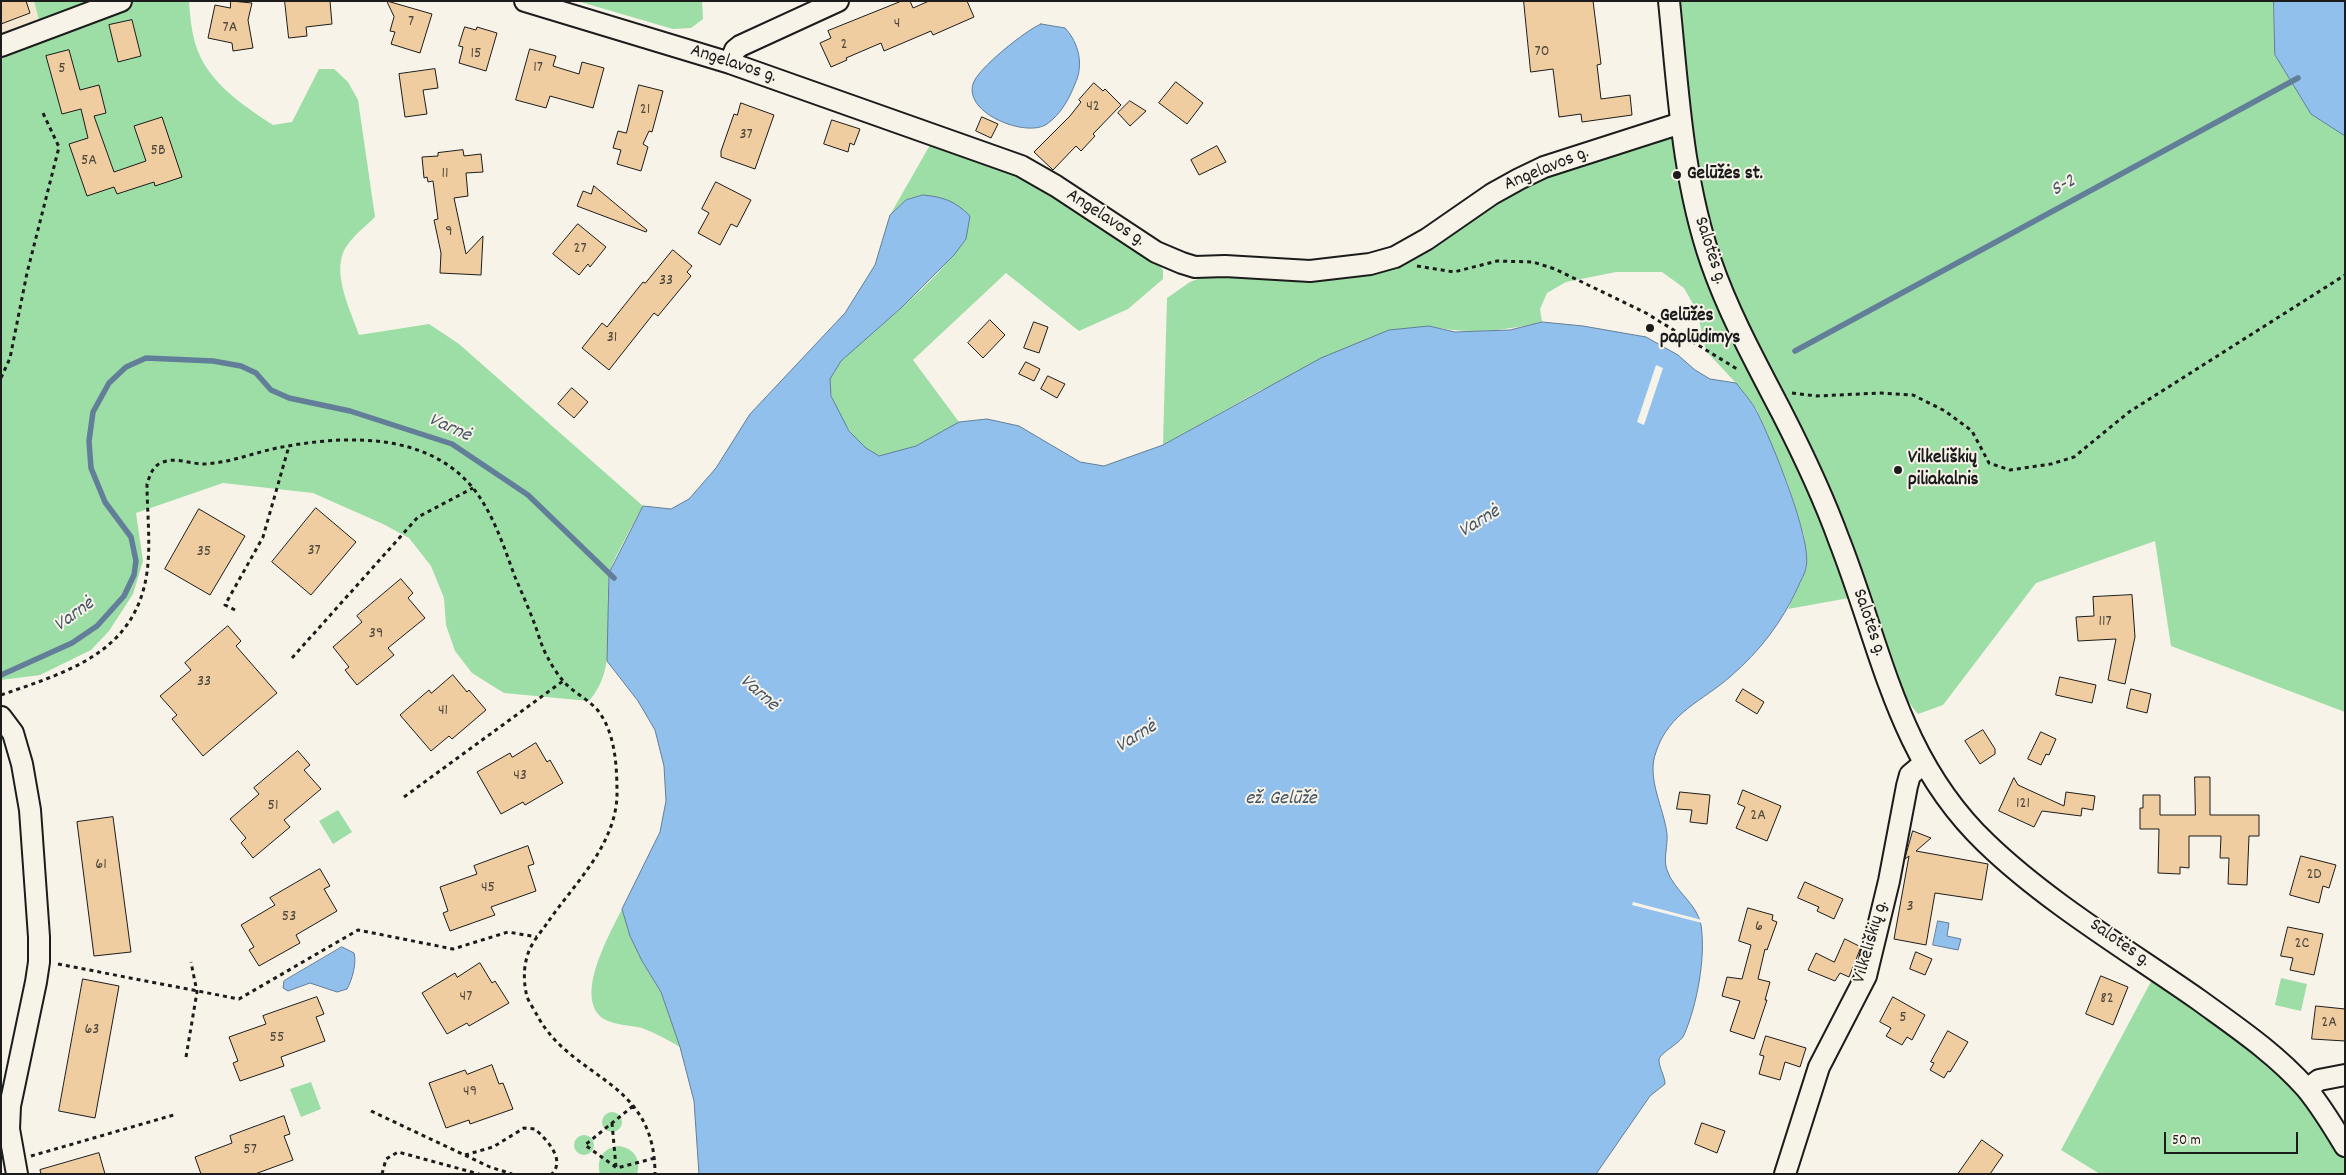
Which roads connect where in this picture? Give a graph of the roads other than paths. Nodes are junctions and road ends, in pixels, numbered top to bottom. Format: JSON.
{"nodes":[{"id":1,"x":121,"y":1,"type":"edge"},
{"id":2,"x":525,"y":1,"type":"edge"},
{"id":3,"x":838,"y":1,"type":"edge"},
{"id":4,"x":1669,"y":1,"type":"edge"},
{"id":5,"x":1,"y":46,"type":"edge"},
{"id":6,"x":730,"y":63,"type":"junction"},
{"id":7,"x":1681,"y":124,"type":"junction"},
{"id":8,"x":1,"y":717,"type":"edge"},
{"id":9,"x":1923,"y":764,"type":"junction"},
{"id":10,"x":2345,"y":1075,"type":"edge"},
{"id":11,"x":2307,"y":1089,"type":"junction"},
{"id":12,"x":2345,"y":1146,"type":"edge"},
{"id":13,"x":16,"y":1167,"type":"edge"},
{"id":14,"x":1785,"y":1174,"type":"edge"}],
"edges":[{"from":1,"to":5,"type":"street"},
{"from":2,"to":6,"type":"street","name":"Angelavos g."},
{"from":3,"to":6,"type":"street"},
{"from":4,"to":7,"type":"street","name":"Salotės g."},
{"from":6,"to":7,"type":"street","name":"Angelavos g."},
{"from":7,"to":9,"type":"street","name":"Salotės g."},
{"from":8,"to":13,"type":"street"},
{"from":9,"to":11,"type":"street","name":"Salotės g."},
{"from":9,"to":14,"type":"street","name":"Vilkeliškių g."},
{"from":10,"to":11,"type":"street"},
{"from":11,"to":12,"type":"street","name":"Salotės g."}]}
